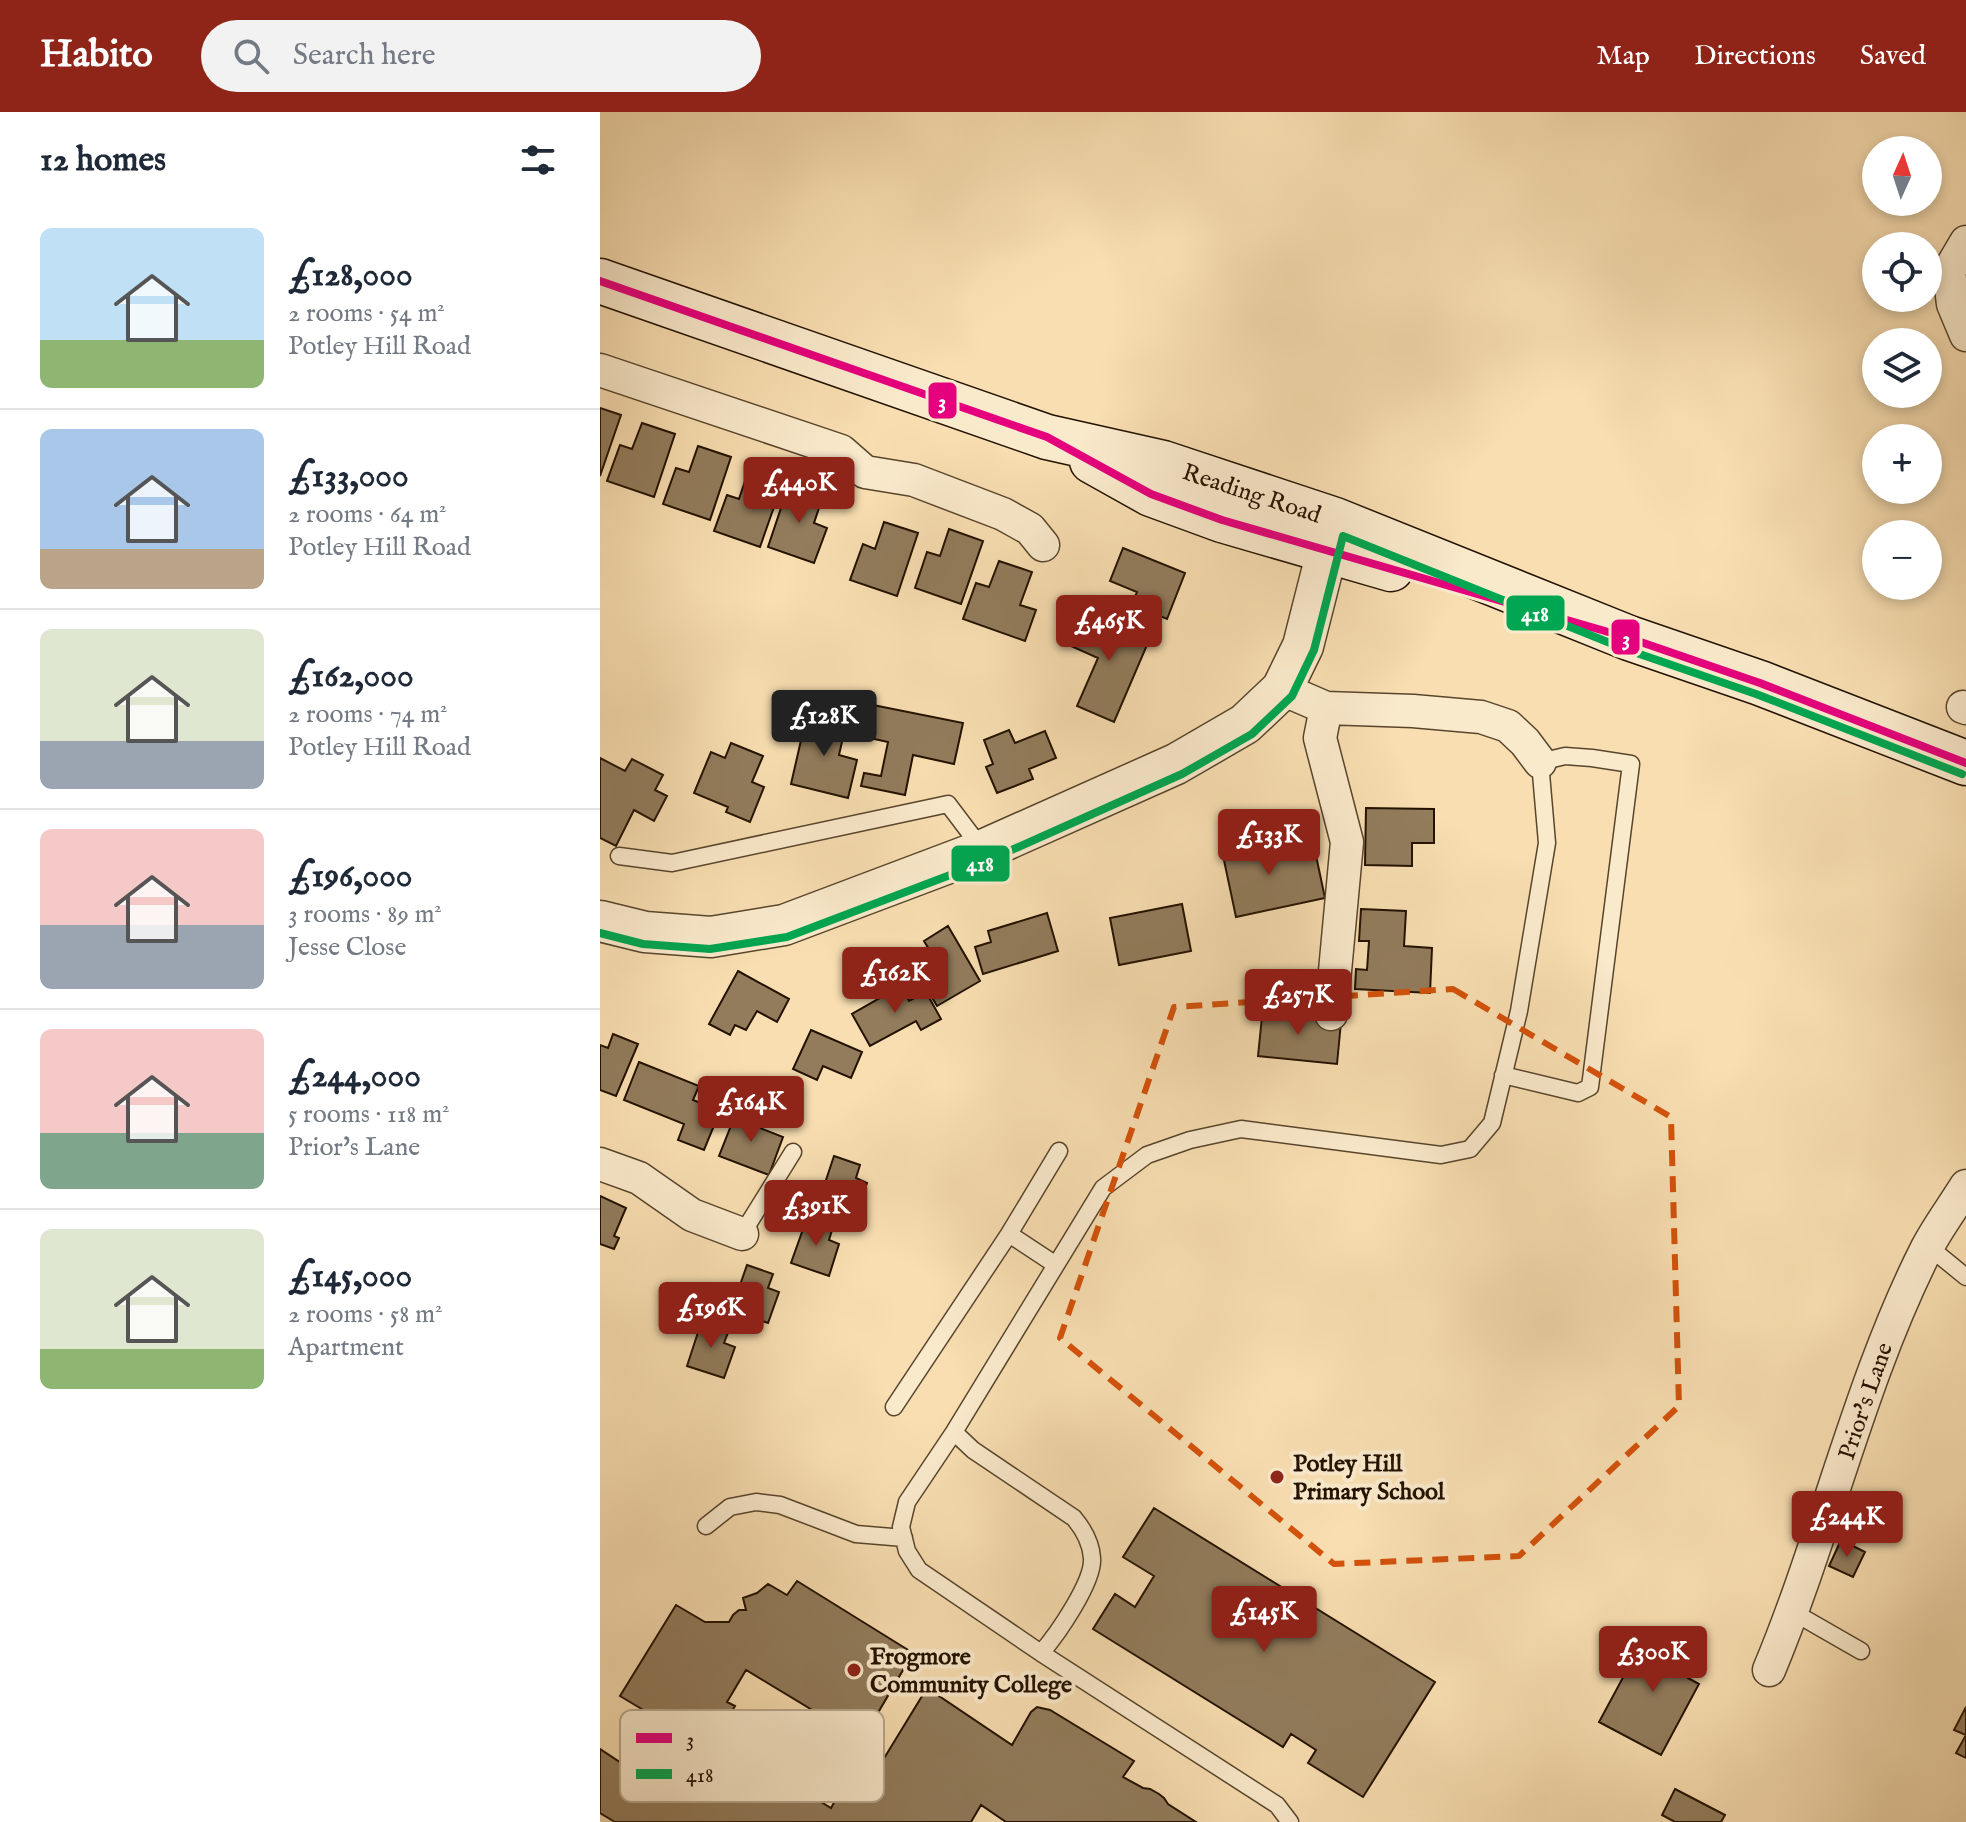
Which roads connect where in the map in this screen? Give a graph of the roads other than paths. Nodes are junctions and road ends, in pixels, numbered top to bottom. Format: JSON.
{"nodes":[{"id":1,"x":1966,"y":242,"type":"edge"},
{"id":2,"x":600,"y":281,"type":"edge"},
{"id":3,"x":1966,"y":335,"type":"edge"},
{"id":4,"x":600,"y":370,"type":"edge"},
{"id":5,"x":1331,"y":536,"type":"junction"},
{"id":6,"x":1043,"y":545,"type":"dead end"},
{"id":7,"x":1282,"y":689,"type":"junction"},
{"id":8,"x":1326,"y":708,"type":"junction"},
{"id":9,"x":1540,"y":762,"type":"junction"},
{"id":10,"x":1966,"y":763,"type":"edge"},
{"id":11,"x":983,"y":850,"type":"junction"},
{"id":12,"x":619,"y":856,"type":"dead end"},
{"id":13,"x":600,"y":921,"type":"edge"},
{"id":14,"x":1331,"y":1014,"type":"dead end"},
{"id":15,"x":1503,"y":1075,"type":"junction"},
{"id":16,"x":1059,"y":1151,"type":"dead end"},
{"id":17,"x":793,"y":1152,"type":"dead end"},
{"id":18,"x":600,"y":1164,"type":"edge"},
{"id":19,"x":1966,"y":1186,"type":"edge"},
{"id":20,"x":742,"y":1234,"type":"joint"},
{"id":21,"x":1009,"y":1234,"type":"junction"},
{"id":22,"x":1928,"y":1246,"type":"junction"},
{"id":23,"x":1056,"y":1265,"type":"junction"},
{"id":24,"x":1966,"y":1277,"type":"edge"},
{"id":25,"x":894,"y":1407,"type":"dead end"},
{"id":26,"x":954,"y":1432,"type":"junction"},
{"id":27,"x":706,"y":1526,"type":"dead end"},
{"id":28,"x":904,"y":1538,"type":"junction"},
{"id":29,"x":1793,"y":1612,"type":"junction"},
{"id":30,"x":1861,"y":1651,"type":"dead end"},
{"id":31,"x":1041,"y":1653,"type":"junction"},
{"id":32,"x":1769,"y":1670,"type":"dead end"},
{"id":33,"x":1290,"y":1822,"type":"edge"}],
"edges":[{"from":1,"to":3,"type":"street"},
{"from":2,"to":5,"type":"main road","name":"Reading Road"},
{"from":4,"to":6,"type":"street"},
{"from":5,"to":7,"type":"street"},
{"from":5,"to":10,"type":"main road","name":"Reading Road"},
{"from":7,"to":8,"type":"street"},
{"from":7,"to":11,"type":"street"},
{"from":8,"to":9,"type":"street"},
{"from":8,"to":14,"type":"street"},
{"from":9,"to":15,"type":"lane"},
{"from":9,"to":15,"type":"lane"},
{"from":11,"to":12,"type":"lane"},
{"from":11,"to":13,"type":"street"},
{"from":15,"to":23,"type":"lane"},
{"from":16,"to":21,"type":"lane"},
{"from":17,"to":20,"type":"lane"},
{"from":18,"to":20,"type":"street"},
{"from":19,"to":22,"type":"street","name":"Prior's Lane"},
{"from":21,"to":23,"type":"lane"},
{"from":21,"to":25,"type":"lane"},
{"from":22,"to":24,"type":"lane"},
{"from":22,"to":29,"type":"street","name":"Prior's Lane"},
{"from":23,"to":26,"type":"lane"},
{"from":26,"to":28,"type":"lane"},
{"from":26,"to":31,"type":"lane"},
{"from":27,"to":28,"type":"lane"},
{"from":28,"to":31,"type":"lane"},
{"from":29,"to":30,"type":"lane"},
{"from":29,"to":32,"type":"street","name":"Prior's Lane"},
{"from":31,"to":33,"type":"lane"}]}
